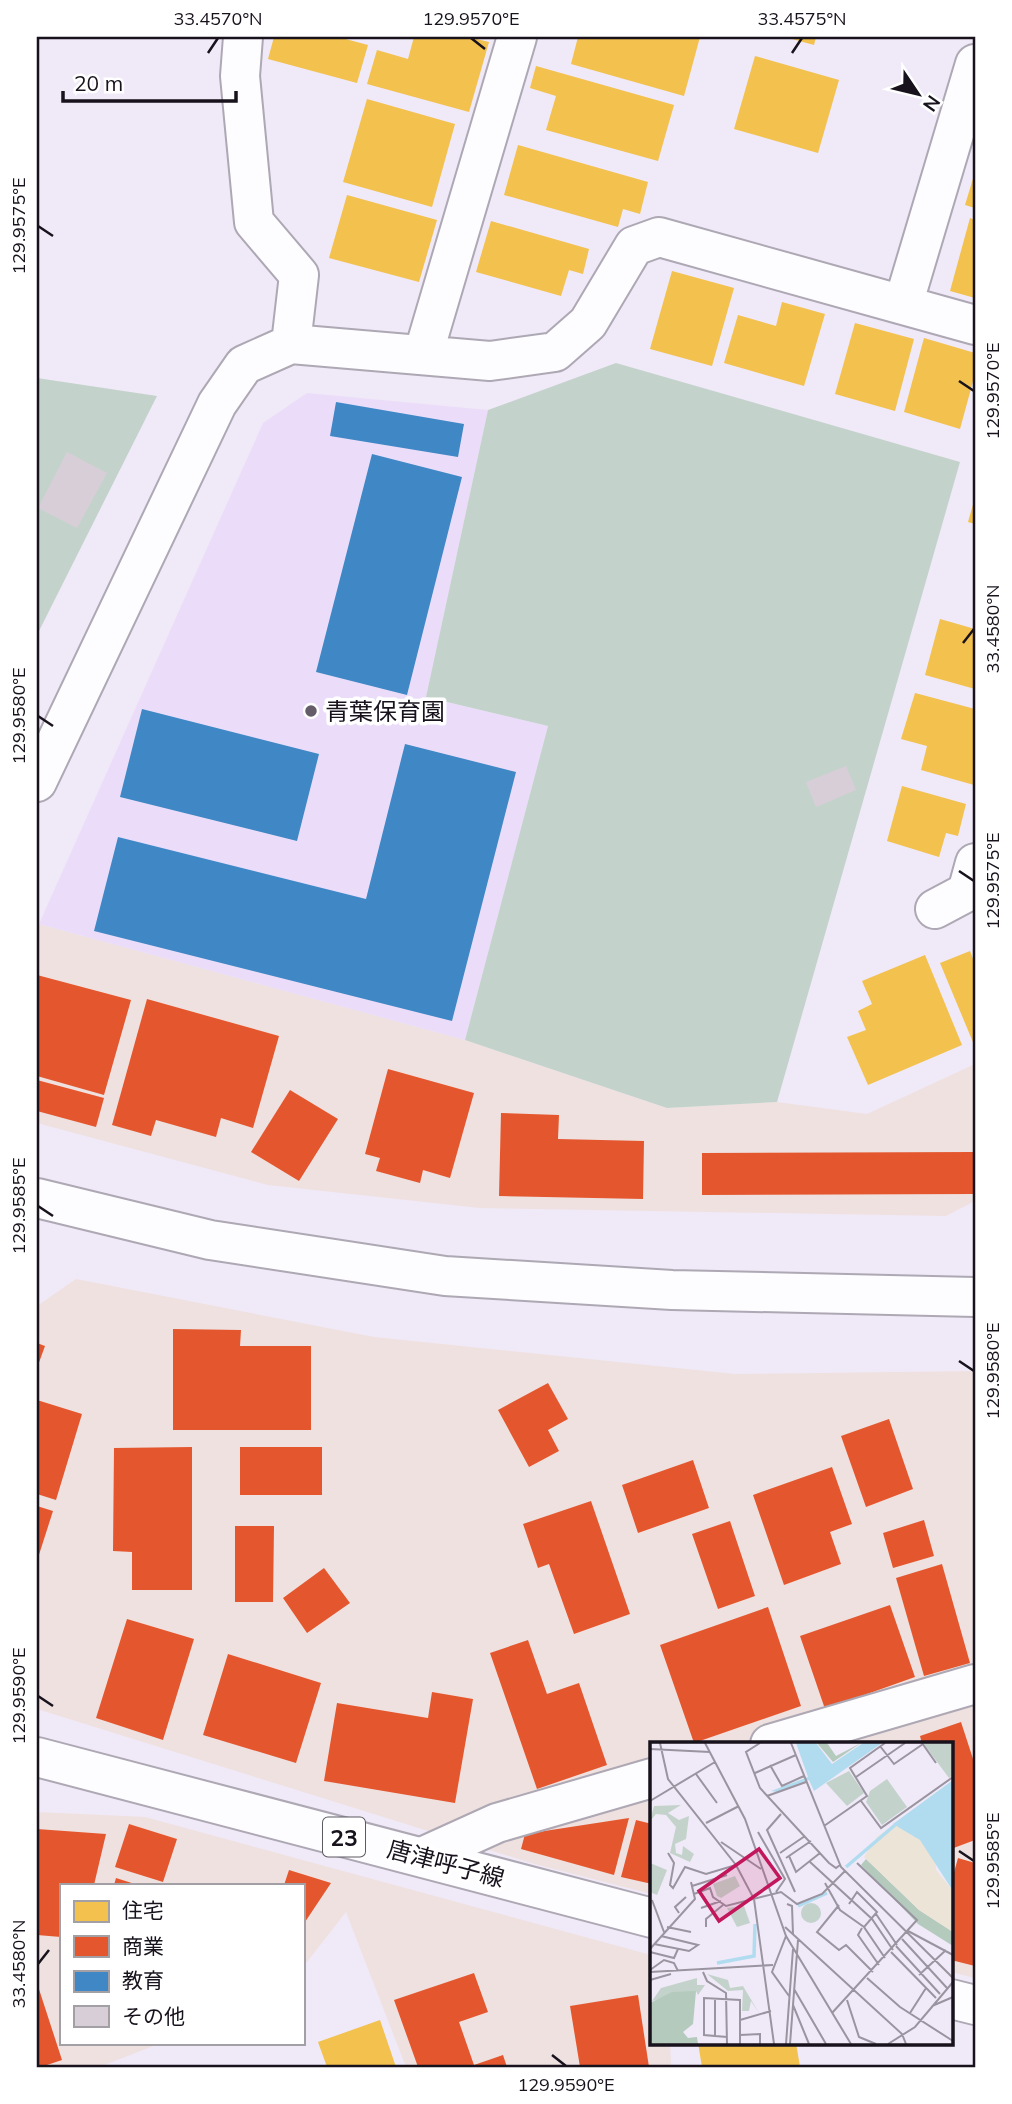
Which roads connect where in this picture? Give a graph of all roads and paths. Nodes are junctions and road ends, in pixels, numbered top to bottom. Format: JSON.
{"nodes":[{"id":1,"x":243,"y":37,"type":"edge"},
{"id":2,"x":517,"y":37,"type":"edge"},
{"id":3,"x":975,"y":64,"type":"edge"},
{"id":4,"x":903,"y":305,"type":"junction"},
{"id":5,"x":975,"y":325,"type":"edge"},
{"id":6,"x":291,"y":344,"type":"junction"},
{"id":7,"x":423,"y":355,"type":"junction"},
{"id":8,"x":37,"y":782,"type":"edge"},
{"id":9,"x":975,"y":863,"type":"edge"},
{"id":10,"x":935,"y":909,"type":"dead end"},
{"id":11,"x":37,"y":1198,"type":"edge"},
{"id":12,"x":975,"y":1297,"type":"edge"},
{"id":13,"x":975,"y":1684,"type":"edge"},
{"id":14,"x":777,"y":1742,"type":"edge"},
{"id":15,"x":37,"y":1756,"type":"edge"},
{"id":16,"x":650,"y":1779,"type":"edge"},
{"id":17,"x":422,"y":1857,"type":"junction"},
{"id":18,"x":650,"y":1917,"type":"edge"},
{"id":19,"x":953,"y":2000,"type":"edge"},
{"id":20,"x":975,"y":2005,"type":"edge"}],
"edges":[{"from":1,"to":6,"type":"street"},
{"from":2,"to":7,"type":"street"},
{"from":3,"to":4,"type":"street"},
{"from":4,"to":5,"type":"street"},
{"from":4,"to":7,"type":"street"},
{"from":6,"to":7,"type":"street"},
{"from":6,"to":8,"type":"street"},
{"from":9,"to":10,"type":"street"},
{"from":11,"to":12,"type":"street"},
{"from":13,"to":14,"type":"street"},
{"from":15,"to":17,"type":"street","name":"唐津呼子線","number":"23"},
{"from":16,"to":17,"type":"street"},
{"from":17,"to":18,"type":"street","name":"唐津呼子線","number":"23"},
{"from":19,"to":20,"type":"street"}]}
